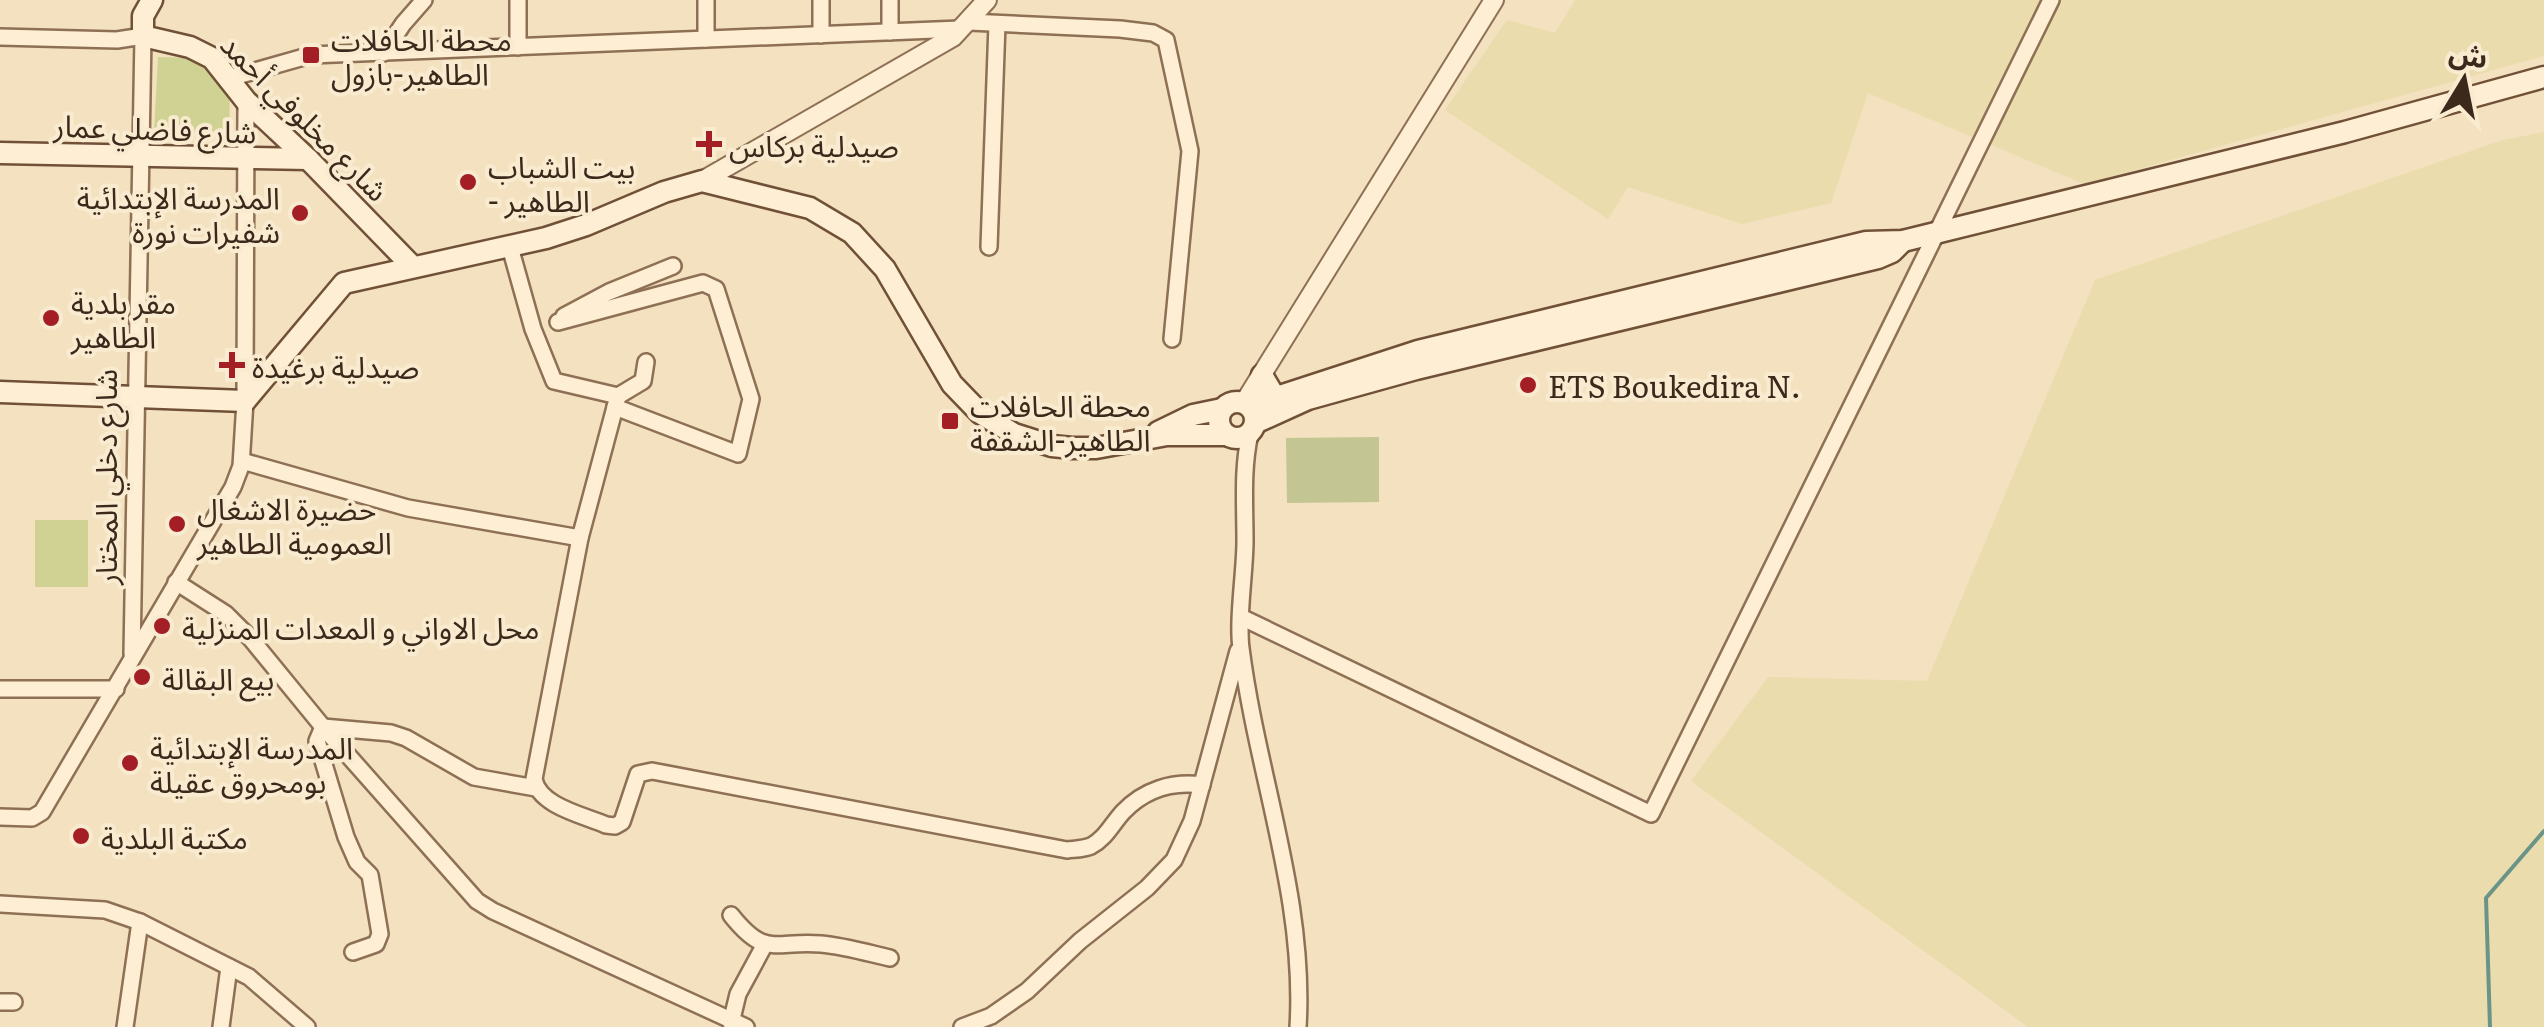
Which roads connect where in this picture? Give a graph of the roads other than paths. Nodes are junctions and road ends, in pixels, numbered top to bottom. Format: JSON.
{"nodes":[{"id":1,"x":152,"y":0,"type":"edge"},
{"id":2,"x":424,"y":0,"type":"edge"},
{"id":3,"x":518,"y":0,"type":"edge"},
{"id":4,"x":706,"y":0,"type":"edge"},
{"id":5,"x":820,"y":0,"type":"edge"},
{"id":6,"x":890,"y":0,"type":"edge"},
{"id":7,"x":987,"y":0,"type":"edge"},
{"id":8,"x":1494,"y":0,"type":"edge"},
{"id":9,"x":2051,"y":0,"type":"edge"},
{"id":10,"x":997,"y":24,"type":"junction"},
{"id":11,"x":965,"y":26,"type":"junction"},
{"id":12,"x":890,"y":32,"type":"junction"},
{"id":13,"x":821,"y":35,"type":"junction"},
{"id":14,"x":142,"y":36,"type":"junction"},
{"id":15,"x":0,"y":38,"type":"edge"},
{"id":16,"x":706,"y":40,"type":"junction"},
{"id":17,"x":518,"y":47,"type":"junction"},
{"id":18,"x":384,"y":52,"type":"junction"},
{"id":19,"x":2544,"y":77,"type":"edge"},
{"id":20,"x":230,"y":78,"type":"junction"},
{"id":21,"x":246,"y":101,"type":"junction"},
{"id":22,"x":0,"y":152,"type":"edge"},
{"id":23,"x":139,"y":156,"type":"junction"},
{"id":24,"x":308,"y":159,"type":"junction"},
{"id":25,"x":246,"y":160,"type":"junction"},
{"id":26,"x":702,"y":181,"type":"junction"},
{"id":27,"x":1937,"y":232,"type":"junction"},
{"id":28,"x":1903,"y":241,"type":"junction"},
{"id":29,"x":510,"y":247,"type":"junction"},
{"id":30,"x":989,"y":247,"type":"dead end"},
{"id":31,"x":412,"y":266,"type":"junction"},
{"id":32,"x":673,"y":266,"type":"dead end"},
{"id":33,"x":558,"y":322,"type":"junction"},
{"id":34,"x":533,"y":330,"type":"junction"},
{"id":35,"x":1172,"y":339,"type":"dead end"},
{"id":36,"x":646,"y":362,"type":"dead end"},
{"id":37,"x":1262,"y":375,"type":"junction"},
{"id":38,"x":0,"y":392,"type":"edge"},
{"id":39,"x":134,"y":397,"type":"junction"},
{"id":40,"x":1275,"y":397,"type":"junction"},
{"id":41,"x":246,"y":400,"type":"junction"},
{"id":42,"x":616,"y":402,"type":"junction"},
{"id":43,"x":1243,"y":423,"type":"junction"},
{"id":44,"x":1152,"y":436,"type":"junction"},
{"id":45,"x":242,"y":461,"type":"junction"},
{"id":46,"x":580,"y":538,"type":"junction"},
{"id":47,"x":176,"y":582,"type":"junction"},
{"id":48,"x":1242,"y":618,"type":"junction"},
{"id":49,"x":138,"y":630,"type":"junction"},
{"id":50,"x":1240,"y":644,"type":"junction"},
{"id":51,"x":0,"y":689,"type":"edge"},
{"id":52,"x":116,"y":689,"type":"junction"},
{"id":53,"x":323,"y":727,"type":"junction"},
{"id":54,"x":1202,"y":785,"type":"junction"},
{"id":55,"x":536,"y":788,"type":"junction"},
{"id":56,"x":0,"y":817,"type":"edge"},
{"id":57,"x":0,"y":904,"type":"edge"},
{"id":58,"x":731,"y":915,"type":"dead end"},
{"id":59,"x":140,"y":922,"type":"junction"},
{"id":60,"x":765,"y":944,"type":"junction"},
{"id":61,"x":353,"y":952,"type":"dead end"},
{"id":62,"x":890,"y":958,"type":"dead end"},
{"id":63,"x":229,"y":967,"type":"junction"},
{"id":64,"x":739,"y":1025,"type":"edge"},
{"id":65,"x":125,"y":1027,"type":"edge"},
{"id":66,"x":221,"y":1027,"type":"edge"},
{"id":67,"x":307,"y":1027,"type":"edge"},
{"id":68,"x":962,"y":1027,"type":"edge"},
{"id":69,"x":1298,"y":1027,"type":"edge"}],
"edges":[{"from":1,"to":14,"type":"main road","name":"شارع دخلي المختار"},
{"from":2,"to":18,"type":"street"},
{"from":3,"to":17,"type":"street"},
{"from":4,"to":16,"type":"street"},
{"from":5,"to":13,"type":"street"},
{"from":6,"to":12,"type":"street"},
{"from":7,"to":11,"type":"street"},
{"from":8,"to":37,"type":"street"},
{"from":9,"to":27,"type":"street"},
{"from":10,"to":11,"type":"street"},
{"from":10,"to":30,"type":"street"},
{"from":10,"to":35,"type":"street"},
{"from":11,"to":12,"type":"street"},
{"from":11,"to":26,"type":"street"},
{"from":12,"to":13,"type":"street"},
{"from":13,"to":16,"type":"street"},
{"from":14,"to":15,"type":"street"},
{"from":14,"to":20,"type":"main road","name":"شارع مخلوفي أحمد"},
{"from":14,"to":23,"type":"street","name":"شارع دخلي المختار"},
{"from":16,"to":17,"type":"street"},
{"from":17,"to":18,"type":"street"},
{"from":18,"to":20,"type":"street"},
{"from":19,"to":27,"type":"main road"},
{"from":20,"to":21,"type":"main road","name":"شارع مخلوفي أحمد"},
{"from":21,"to":24,"type":"main road","name":"شارع مخلوفي أحمد"},
{"from":21,"to":25,"type":"street"},
{"from":22,"to":23,"type":"main road","name":"شارع فاضلي عمار"},
{"from":23,"to":25,"type":"main road","name":"شارع فاضلي عمار"},
{"from":23,"to":39,"type":"street","name":"شارع دخلي المختار"},
{"from":24,"to":25,"type":"main road","name":"شارع فاضلي عمار"},
{"from":24,"to":31,"type":"main road","name":"شارع مخلوفي أحمد"},
{"from":25,"to":41,"type":"street"},
{"from":26,"to":29,"type":"main road"},
{"from":26,"to":44,"type":"main road"},
{"from":27,"to":28,"type":"main road"},
{"from":27,"to":48,"type":"street"},
{"from":28,"to":40,"type":"main road"},
{"from":28,"to":43,"type":"main road"},
{"from":29,"to":31,"type":"main road"},
{"from":29,"to":34,"type":"street"},
{"from":31,"to":41,"type":"main road"},
{"from":32,"to":33,"type":"street"},
{"from":33,"to":34,"type":"street"},
{"from":33,"to":42,"type":"street"},
{"from":34,"to":42,"type":"street"},
{"from":36,"to":42,"type":"street"},
{"from":37,"to":40,"type":"main road"},
{"from":37,"to":43,"type":"street"},
{"from":38,"to":39,"type":"main road"},
{"from":39,"to":41,"type":"main road"},
{"from":39,"to":49,"type":"street","name":"شارع دخلي المختار"},
{"from":40,"to":43,"type":"main road"},
{"from":41,"to":45,"type":"street"},
{"from":42,"to":46,"type":"street"},
{"from":43,"to":44,"type":"main road"},
{"from":43,"to":44,"type":"main road"},
{"from":43,"to":48,"type":"street"},
{"from":45,"to":46,"type":"street"},
{"from":45,"to":47,"type":"street"},
{"from":46,"to":55,"type":"street"},
{"from":47,"to":49,"type":"street"},
{"from":47,"to":53,"type":"street"},
{"from":48,"to":50,"type":"street"},
{"from":49,"to":52,"type":"street","name":"شارع دخلي المختار"},
{"from":50,"to":54,"type":"street"},
{"from":50,"to":69,"type":"street"},
{"from":51,"to":52,"type":"street"},
{"from":52,"to":56,"type":"street"},
{"from":53,"to":55,"type":"street"},
{"from":53,"to":61,"type":"street"},
{"from":53,"to":64,"type":"street"},
{"from":54,"to":55,"type":"street"},
{"from":54,"to":68,"type":"street"},
{"from":57,"to":59,"type":"street"},
{"from":58,"to":60,"type":"street"},
{"from":59,"to":63,"type":"street"},
{"from":59,"to":65,"type":"street"},
{"from":60,"to":62,"type":"street"},
{"from":60,"to":64,"type":"street"},
{"from":63,"to":66,"type":"street"},
{"from":63,"to":67,"type":"street"}]}
